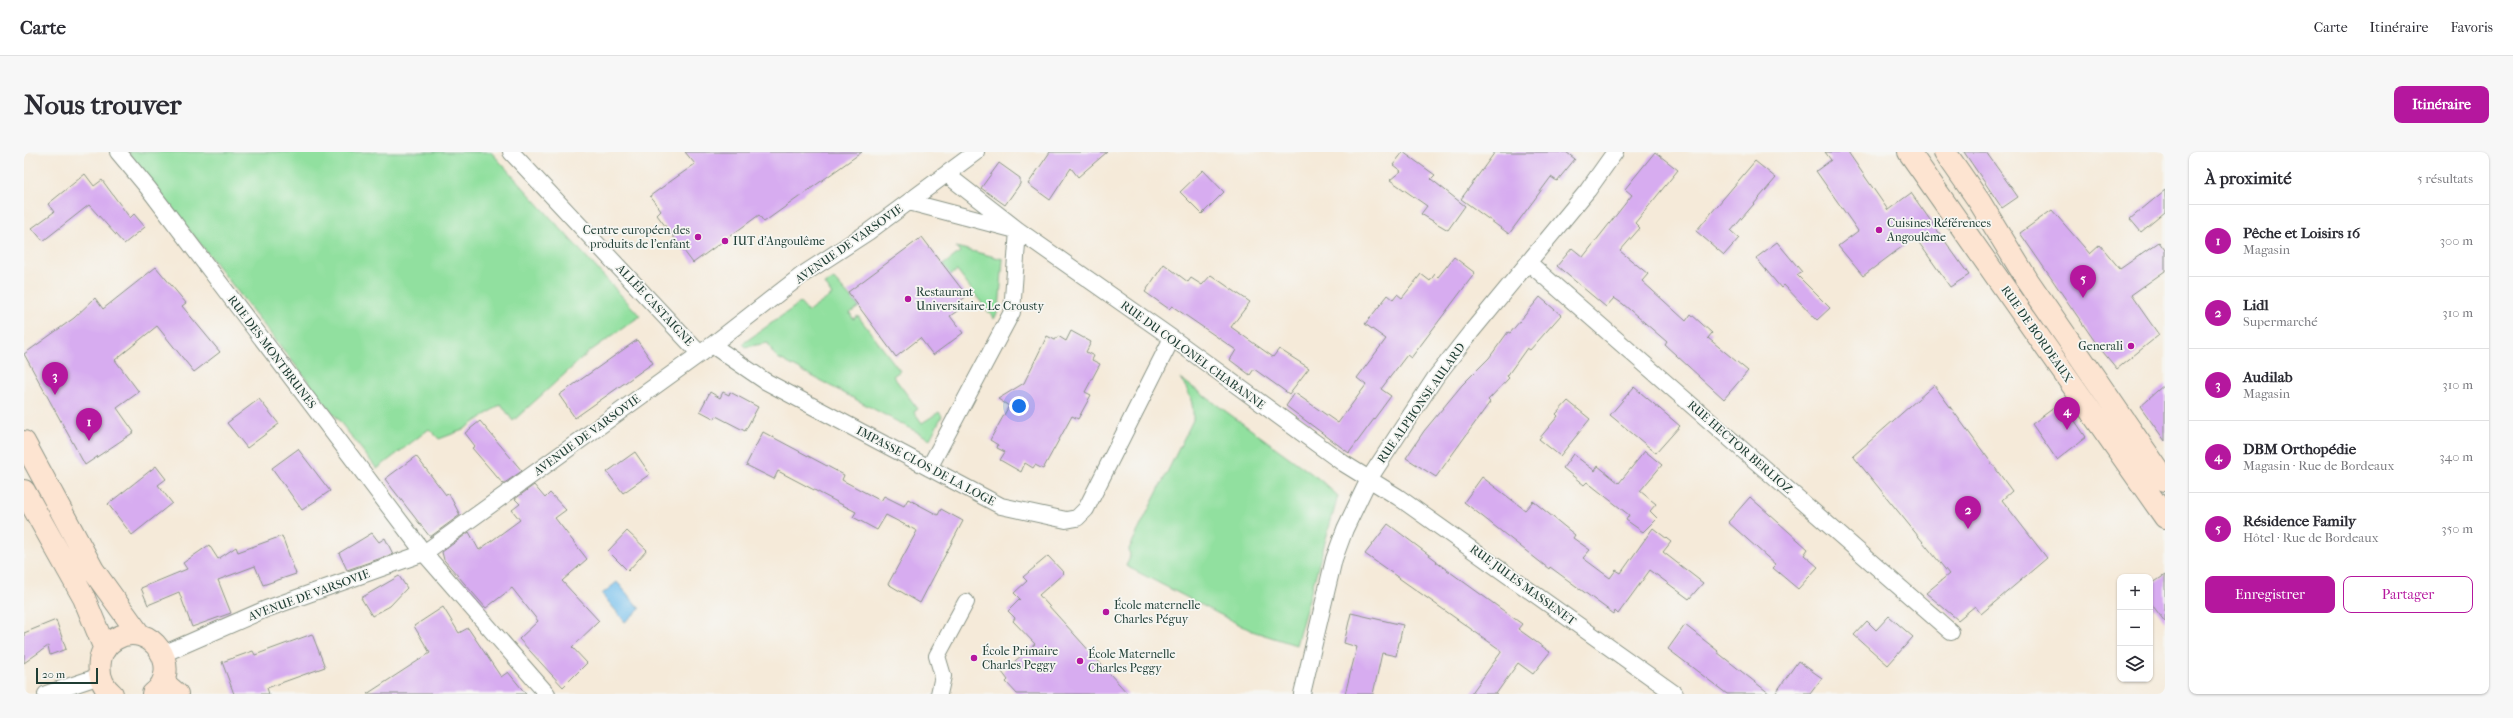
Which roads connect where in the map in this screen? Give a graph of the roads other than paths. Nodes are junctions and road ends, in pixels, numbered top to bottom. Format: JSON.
{"nodes":[{"id":1,"x":118,"y":152,"type":"edge"},
{"id":2,"x":511,"y":152,"type":"edge"},
{"id":3,"x":976,"y":152,"type":"edge"},
{"id":4,"x":1615,"y":152,"type":"edge"},
{"id":5,"x":1909,"y":152,"type":"edge"},
{"id":6,"x":1945,"y":152,"type":"edge"},
{"id":7,"x":948,"y":173,"type":"junction"},
{"id":8,"x":909,"y":202,"type":"junction"},
{"id":9,"x":1018,"y":230,"type":"junction"},
{"id":10,"x":1529,"y":262,"type":"junction"},
{"id":11,"x":1172,"y":338,"type":"junction"},
{"id":12,"x":706,"y":349,"type":"junction"},
{"id":13,"x":24,"y":442,"type":"edge"},
{"id":14,"x":929,"y":468,"type":"junction"},
{"id":15,"x":1369,"y":479,"type":"junction"},
{"id":16,"x":2165,"y":480,"type":"edge"},
{"id":17,"x":24,"y":491,"type":"edge"},
{"id":18,"x":2165,"y":517,"type":"edge"},
{"id":19,"x":424,"y":553,"type":"junction"},
{"id":20,"x":966,"y":602,"type":"dead end"},
{"id":21,"x":1951,"y":632,"type":"dead end"},
{"id":22,"x":139,"y":634,"type":"junction"},
{"id":23,"x":105,"y":649,"type":"junction"},
{"id":24,"x":163,"y":654,"type":"junction"},
{"id":25,"x":100,"y":676,"type":"junction"},
{"id":26,"x":164,"y":690,"type":"edge"},
{"id":27,"x":46,"y":694,"type":"edge"},
{"id":28,"x":112,"y":694,"type":"edge"},
{"id":29,"x":547,"y":694,"type":"edge"},
{"id":30,"x":939,"y":694,"type":"edge"},
{"id":31,"x":1302,"y":694,"type":"edge"},
{"id":32,"x":1675,"y":694,"type":"edge"}],
"edges":[{"from":1,"to":19,"type":"street","name":"RUE DES MONTBRUNES"},
{"from":2,"to":12,"type":"street","name":"ALLÉE CASTAIGNE"},
{"from":3,"to":7,"type":"street","name":"AVENUE DE VARSOVIE"},
{"from":4,"to":10,"type":"street","name":"RUE ALPHONSE AULARD"},
{"from":5,"to":18,"type":"main road","name":"RUE DE BORDEAUX"},
{"from":6,"to":16,"type":"main road","name":"RUE DE BORDEAUX"},
{"from":7,"to":8,"type":"street","name":"AVENUE DE VARSOVIE"},
{"from":7,"to":9,"type":"street","name":"RUE DU COLONEL CHABANNE"},
{"from":8,"to":9,"type":"street","name":"RUE DU COLONEL CHABANNE"},
{"from":8,"to":12,"type":"street","name":"AVENUE DE VARSOVIE"},
{"from":9,"to":11,"type":"street","name":"RUE DU COLONEL CHABANNE"},
{"from":9,"to":14,"type":"street"},
{"from":10,"to":15,"type":"street","name":"RUE ALPHONSE AULARD"},
{"from":10,"to":21,"type":"street","name":"RUE HECTOR BERLIOZ"},
{"from":11,"to":14,"type":"street","name":"IMPASSE CLOS DE LA LOGE"},
{"from":11,"to":15,"type":"street","name":"RUE DU COLONEL CHABANNE"},
{"from":12,"to":14,"type":"street","name":"IMPASSE CLOS DE LA LOGE"},
{"from":12,"to":19,"type":"street","name":"AVENUE DE VARSOVIE"},
{"from":13,"to":22,"type":"main road"},
{"from":15,"to":31,"type":"street","name":"RUE ALPHONSE AULARD"},
{"from":15,"to":32,"type":"street","name":"RUE JULES MASSENET"},
{"from":17,"to":23,"type":"main road"},
{"from":19,"to":24,"type":"street","name":"AVENUE DE VARSOVIE"},
{"from":19,"to":29,"type":"street","name":"RUE DES MONTBRUNES"},
{"from":20,"to":30,"type":"street"},
{"from":22,"to":23,"type":"main road"},
{"from":22,"to":24,"type":"main road"},
{"from":23,"to":25,"type":"main road"},
{"from":24,"to":26,"type":"main road"},
{"from":25,"to":27,"type":"street"},
{"from":25,"to":28,"type":"main road"}]}
